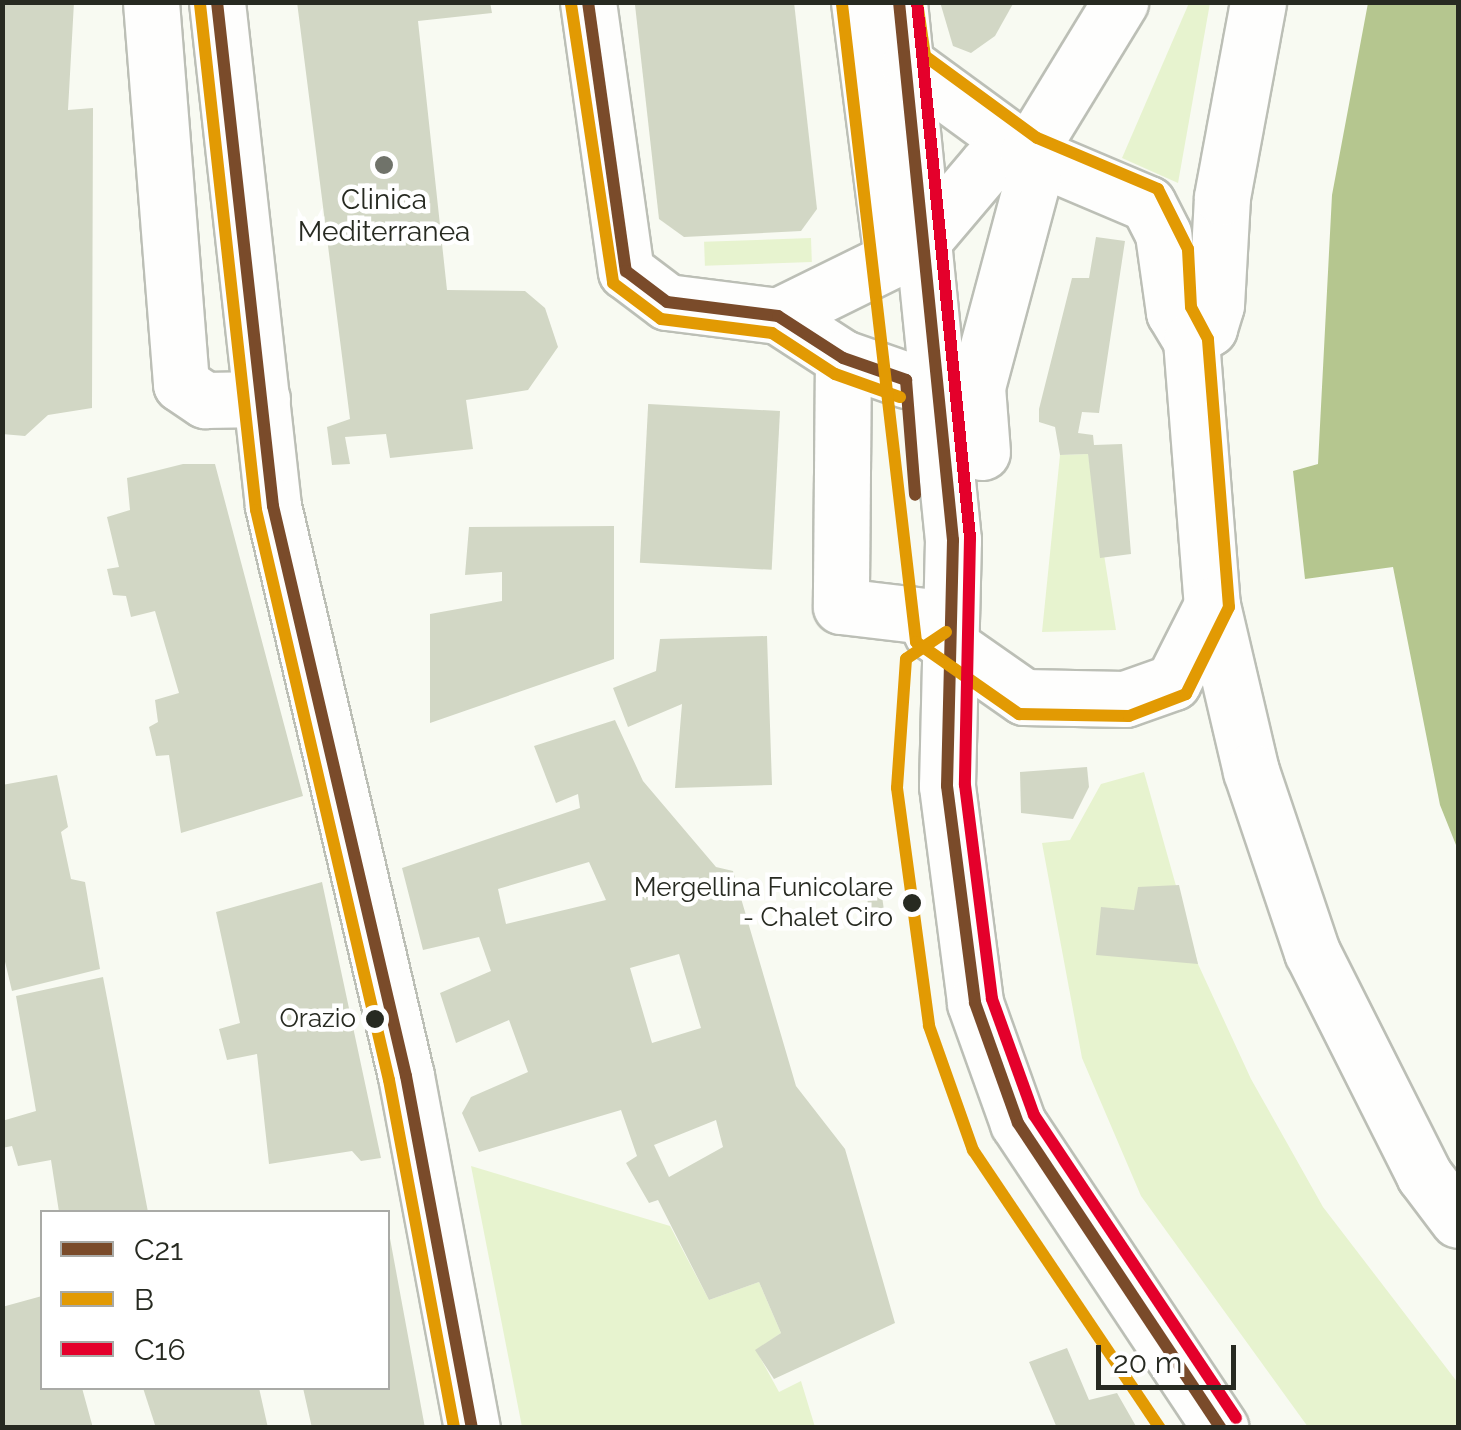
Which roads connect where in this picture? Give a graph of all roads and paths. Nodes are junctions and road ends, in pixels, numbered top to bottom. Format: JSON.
{"nodes":[{"id":1,"x":151,"y":2,"type":"edge"},
{"id":2,"x":217,"y":2,"type":"edge"},
{"id":3,"x":588,"y":2,"type":"edge"},
{"id":4,"x":859,"y":2,"type":"edge"},
{"id":5,"x":899,"y":2,"type":"edge"},
{"id":6,"x":1120,"y":2,"type":"edge"},
{"id":7,"x":1258,"y":2,"type":"edge"},
{"id":8,"x":909,"y":66,"type":"junction"},
{"id":9,"x":1028,"y":153,"type":"junction"},
{"id":10,"x":909,"y":249,"type":"junction"},
{"id":11,"x":778,"y":316,"type":"junction"},
{"id":12,"x":1191,"y":340,"type":"junction"},
{"id":13,"x":843,"y":358,"type":"junction"},
{"id":14,"x":906,"y":380,"type":"junction"},
{"id":15,"x":262,"y":399,"type":"junction"},
{"id":16,"x":1212,"y":606,"type":"junction"},
{"id":17,"x":940,"y":632,"type":"junction"},
{"id":18,"x":1458,"y":1220,"type":"edge"},
{"id":19,"x":472,"y":1428,"type":"edge"},
{"id":20,"x":1181,"y":1428,"type":"edge"},
{"id":21,"x":1221,"y":1428,"type":"edge"}],
"edges":[{"from":1,"to":15,"type":"street"},
{"from":2,"to":15,"type":"street"},
{"from":3,"to":11,"type":"street"},
{"from":4,"to":10,"type":"street"},
{"from":5,"to":8,"type":"street"},
{"from":6,"to":9,"type":"street"},
{"from":7,"to":12,"type":"street"},
{"from":8,"to":9,"type":"street"},
{"from":8,"to":10,"type":"street"},
{"from":9,"to":10,"type":"street"},
{"from":9,"to":12,"type":"street"},
{"from":9,"to":17,"type":"street"},
{"from":10,"to":11,"type":"street"},
{"from":10,"to":14,"type":"street"},
{"from":10,"to":17,"type":"street"},
{"from":11,"to":13,"type":"street"},
{"from":12,"to":16,"type":"street"},
{"from":13,"to":14,"type":"street"},
{"from":13,"to":17,"type":"street"},
{"from":14,"to":17,"type":"street"},
{"from":15,"to":19,"type":"street"},
{"from":16,"to":17,"type":"street"},
{"from":16,"to":18,"type":"street"},
{"from":17,"to":20,"type":"street"},
{"from":17,"to":21,"type":"street"}]}
